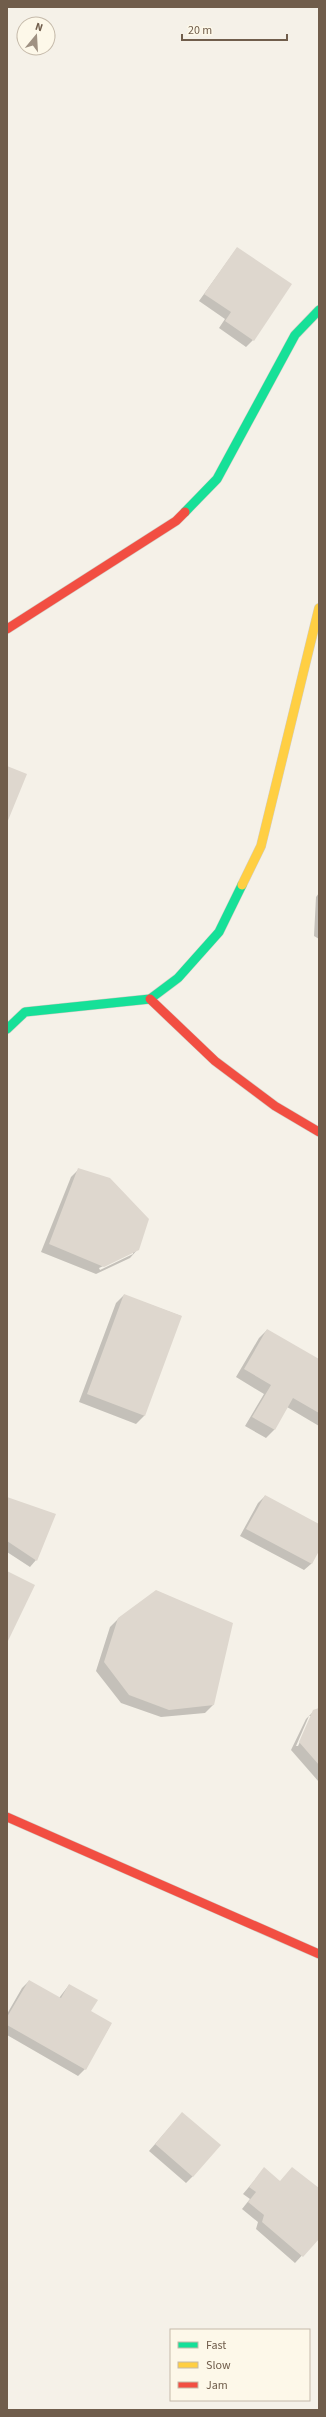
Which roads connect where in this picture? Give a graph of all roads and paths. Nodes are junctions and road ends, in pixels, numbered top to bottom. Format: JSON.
{"nodes":[{"id":1,"x":319,"y":310,"type":"edge"},
{"id":2,"x":319,"y":608,"type":"edge"},
{"id":3,"x":7,"y":629,"type":"edge"},
{"id":4,"x":150,"y":999,"type":"junction"},
{"id":5,"x":7,"y":1028,"type":"edge"},
{"id":6,"x":319,"y":1132,"type":"edge"},
{"id":7,"x":7,"y":1817,"type":"edge"},
{"id":8,"x":319,"y":1954,"type":"edge"}],
"edges":[{"from":1,"to":3,"type":"street"},
{"from":2,"to":4,"type":"street"},
{"from":4,"to":5,"type":"street"},
{"from":4,"to":6,"type":"street"},
{"from":7,"to":8,"type":"street"}]}
